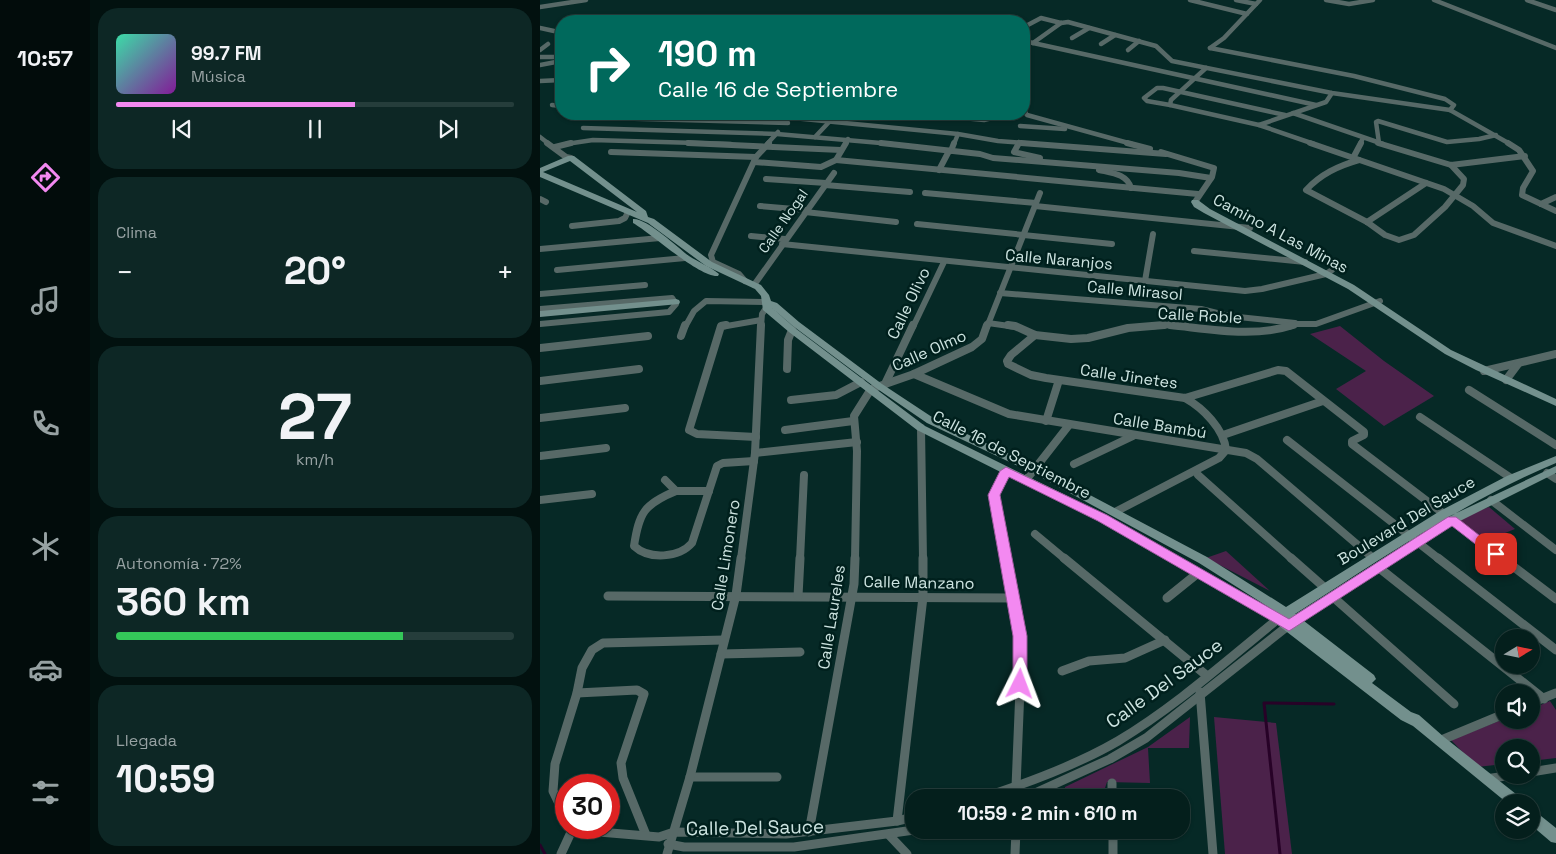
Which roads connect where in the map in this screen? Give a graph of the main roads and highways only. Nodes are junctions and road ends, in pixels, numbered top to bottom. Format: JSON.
{"nodes":[{"id":1,"x":569,"y":160,"type":"junction"},
{"id":2,"x":540,"y":175,"type":"edge"},
{"id":3,"x":1196,"y":198,"type":"road end"},
{"id":4,"x":1211,"y":211,"type":"junction"},
{"id":5,"x":627,"y":214,"type":"junction"},
{"id":6,"x":641,"y":220,"type":"junction"},
{"id":7,"x":1329,"y":272,"type":"junction"},
{"id":8,"x":745,"y":281,"type":"junction"},
{"id":9,"x":767,"y":305,"type":"junction"},
{"id":10,"x":540,"y":314,"type":"edge"},
{"id":11,"x":540,"y":319,"type":"edge"},
{"id":12,"x":1508,"y":378,"type":"junction"},
{"id":13,"x":878,"y":386,"type":"junction"},
{"id":14,"x":1556,"y":397,"type":"edge"},
{"id":15,"x":1556,"y":403,"type":"edge"},
{"id":16,"x":1556,"y":459,"type":"edge"},
{"id":17,"x":1553,"y":474,"type":"edge"},
{"id":18,"x":1448,"y":517,"type":"junction"},
{"id":19,"x":1288,"y":619,"type":"junction"},
{"id":20,"x":1506,"y":794,"type":"edge"},
{"id":21,"x":1540,"y":824,"type":"edge"},
{"id":22,"x":1556,"y":837,"type":"edge"}],
"edges":[{"from":1,"to":2,"type":"main road"},
{"from":1,"to":5,"type":"main road"},
{"from":1,"to":6,"type":"main road"},
{"from":2,"to":5,"type":"main road"},
{"from":3,"to":4,"type":"main road","name":"Camino A Las Minas"},
{"from":4,"to":7,"type":"main road","name":"Camino A Las Minas"},
{"from":4,"to":7,"type":"main road","name":"Camino A Las Minas"},
{"from":5,"to":6,"type":"main road"},
{"from":6,"to":8,"type":"main road"},
{"from":6,"to":8,"type":"main road"},
{"from":7,"to":12,"type":"main road","name":"Camino A Las Minas"},
{"from":8,"to":9,"type":"main road","name":"Calle 16 de Septiembre"},
{"from":9,"to":13,"type":"main road","name":"Calle 16 de Septiembre"},
{"from":9,"to":13,"type":"main road","name":"Calle 16 de Septiembre"},
{"from":10,"to":11,"type":"main road"},
{"from":12,"to":14,"type":"main road","name":"Camino A Las Minas"},
{"from":12,"to":15,"type":"main road","name":"Camino A Las Minas"},
{"from":13,"to":19,"type":"main road","name":"Calle 16 de Septiembre"},
{"from":13,"to":19,"type":"main road","name":"Calle 16 de Septiembre"},
{"from":16,"to":18,"type":"main road","name":"Boulevard Del Sauce"},
{"from":17,"to":18,"type":"main road","name":"Boulevard Del Sauce"},
{"from":18,"to":19,"type":"main road","name":"Boulevard Del Sauce"},
{"from":19,"to":20,"type":"main road"},
{"from":21,"to":22,"type":"main road"}]}
